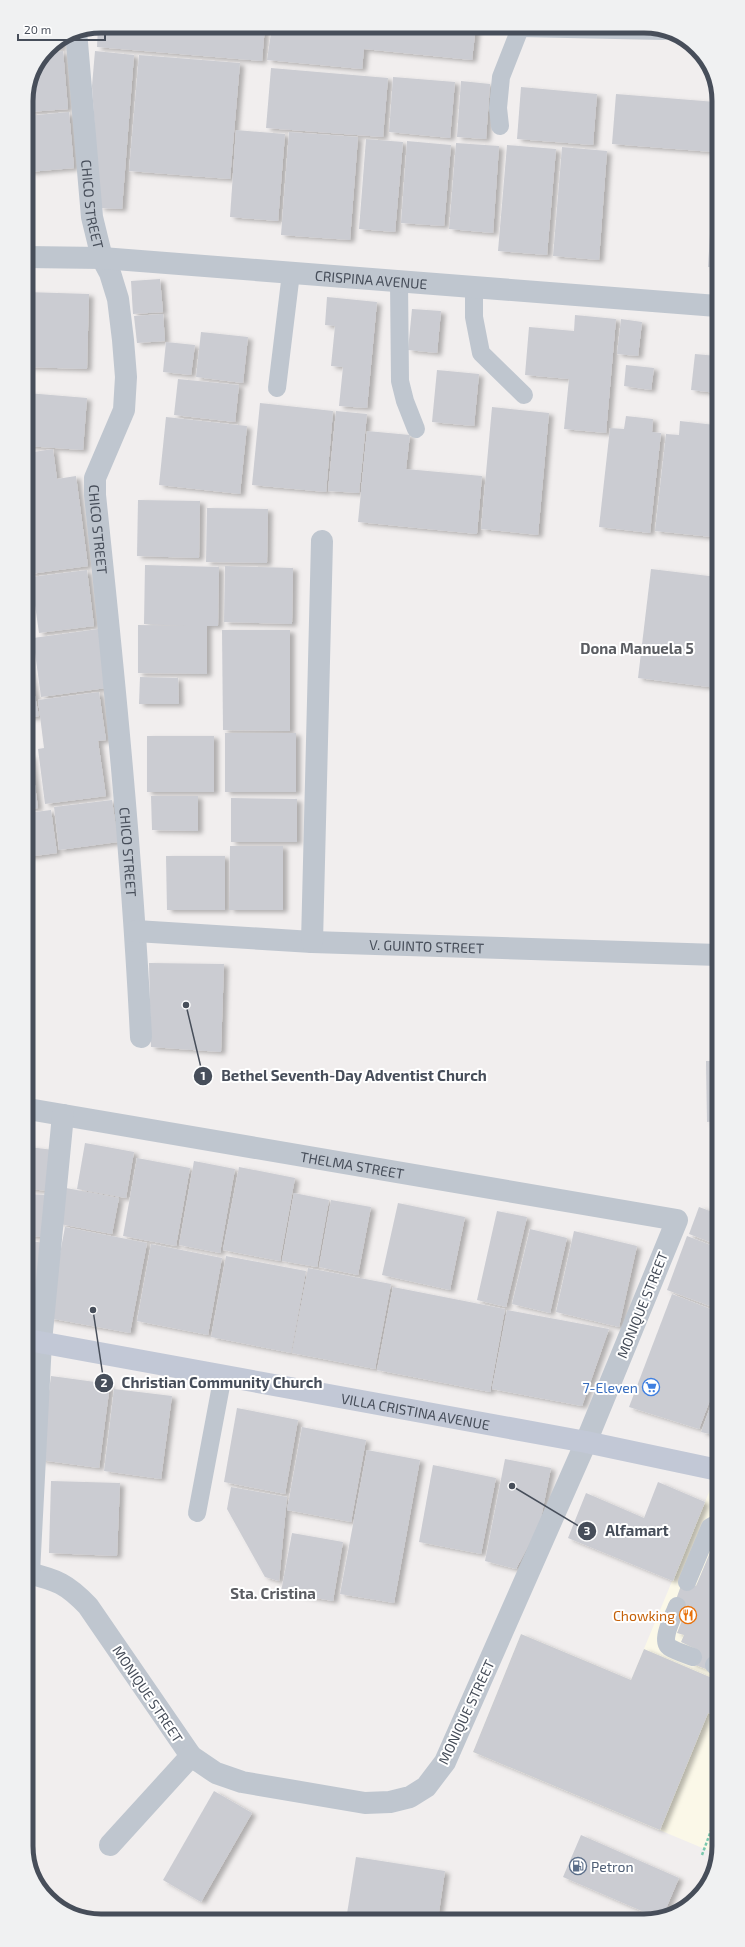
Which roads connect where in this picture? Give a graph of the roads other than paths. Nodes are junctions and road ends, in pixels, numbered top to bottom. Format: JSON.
{"nodes":[{"id":1,"x":519,"y":33,"type":"edge"},
{"id":2,"x":77,"y":38,"type":"edge"},
{"id":3,"x":500,"y":126,"type":"dead end"},
{"id":4,"x":33,"y":257,"type":"edge"},
{"id":5,"x":102,"y":258,"type":"junction"},
{"id":6,"x":291,"y":273,"type":"junction"},
{"id":7,"x":399,"y":281,"type":"junction"},
{"id":8,"x":474,"y":288,"type":"junction"},
{"id":9,"x":712,"y":306,"type":"edge"},
{"id":10,"x":277,"y":388,"type":"dead end"},
{"id":11,"x":524,"y":395,"type":"dead end"},
{"id":12,"x":416,"y":429,"type":"dead end"},
{"id":13,"x":322,"y":541,"type":"dead end"},
{"id":14,"x":136,"y":931,"type":"junction"},
{"id":15,"x":312,"y":942,"type":"junction"},
{"id":16,"x":712,"y":955,"type":"edge"},
{"id":17,"x":141,"y":1037,"type":"dead end"},
{"id":18,"x":33,"y":1110,"type":"edge"},
{"id":19,"x":63,"y":1115,"type":"junction"},
{"id":20,"x":677,"y":1220,"type":"joint"},
{"id":21,"x":34,"y":1341,"type":"edge"},
{"id":22,"x":223,"y":1376,"type":"junction"},
{"id":23,"x":33,"y":1380,"type":"edge"},
{"id":24,"x":586,"y":1442,"type":"junction"},
{"id":25,"x":712,"y":1469,"type":"edge"},
{"id":26,"x":197,"y":1513,"type":"dead end"},
{"id":27,"x":712,"y":1525,"type":"edge"},
{"id":28,"x":33,"y":1574,"type":"edge"},
{"id":29,"x":687,"y":1582,"type":"dead end"},
{"id":30,"x":677,"y":1606,"type":"dead end"},
{"id":31,"x":693,"y":1657,"type":"dead end"},
{"id":32,"x":191,"y":1756,"type":"junction"},
{"id":33,"x":110,"y":1845,"type":"dead end"}],
"edges":[{"from":1,"to":3,"type":"lane"},
{"from":2,"to":5,"type":"street","name":"CHICO STREET"},
{"from":4,"to":5,"type":"street","name":"CRISPINA AVENUE"},
{"from":5,"to":6,"type":"street","name":"CRISPINA AVENUE"},
{"from":5,"to":14,"type":"street","name":"CHICO STREET"},
{"from":6,"to":7,"type":"street","name":"CRISPINA AVENUE"},
{"from":6,"to":10,"type":"lane"},
{"from":7,"to":8,"type":"street","name":"CRISPINA AVENUE"},
{"from":7,"to":12,"type":"lane"},
{"from":8,"to":9,"type":"street","name":"CRISPINA AVENUE"},
{"from":8,"to":11,"type":"lane"},
{"from":13,"to":15,"type":"street"},
{"from":14,"to":15,"type":"street","name":"V. GUINTO STREET"},
{"from":14,"to":17,"type":"street","name":"CHICO STREET"},
{"from":15,"to":16,"type":"street","name":"V. GUINTO STREET"},
{"from":18,"to":19,"type":"street","name":"THELMA STREET"},
{"from":19,"to":20,"type":"street","name":"THELMA STREET"},
{"from":19,"to":21,"type":"street"},
{"from":20,"to":24,"type":"street","name":"MONIQUE STREET"},
{"from":21,"to":22,"type":"street","name":"VILLA CRISTINA AVENUE"},
{"from":21,"to":23,"type":"street"},
{"from":22,"to":24,"type":"street","name":"VILLA CRISTINA AVENUE"},
{"from":22,"to":26,"type":"lane"},
{"from":24,"to":25,"type":"street","name":"VILLA CRISTINA AVENUE"},
{"from":24,"to":32,"type":"street","name":"MONIQUE STREET"},
{"from":27,"to":29,"type":"lane"},
{"from":28,"to":32,"type":"street","name":"MONIQUE STREET"},
{"from":30,"to":31,"type":"lane"},
{"from":32,"to":33,"type":"street"}]}
